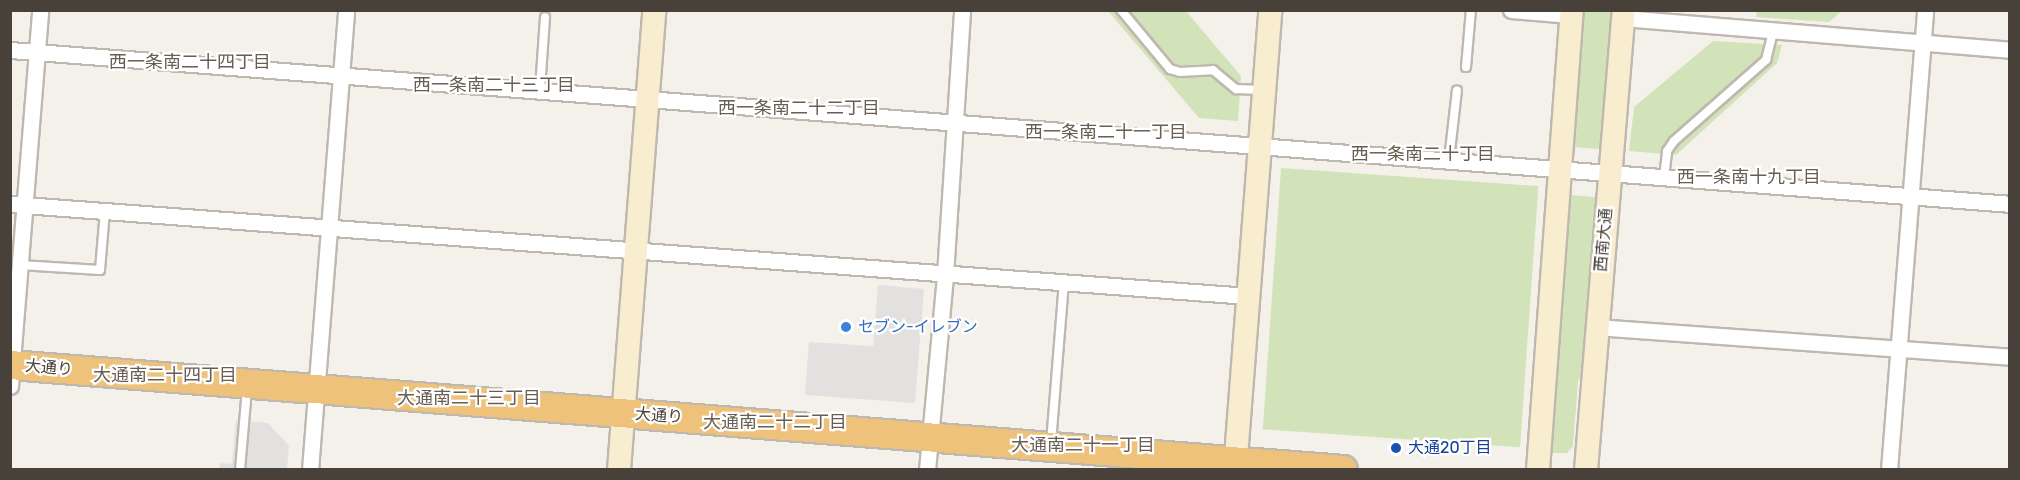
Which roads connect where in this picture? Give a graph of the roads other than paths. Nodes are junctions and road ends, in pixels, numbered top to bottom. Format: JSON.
{"nodes":[{"id":1,"x":40,"y":10,"type":"edge"},
{"id":2,"x":346,"y":10,"type":"edge"},
{"id":3,"x":654,"y":10,"type":"edge"},
{"id":4,"x":962,"y":10,"type":"edge"},
{"id":5,"x":1121,"y":10,"type":"edge"},
{"id":6,"x":1269,"y":10,"type":"edge"},
{"id":7,"x":1471,"y":10,"type":"edge"},
{"id":8,"x":1510,"y":10,"type":"edge"},
{"id":9,"x":1925,"y":10,"type":"edge"},
{"id":10,"x":1572,"y":13,"type":"edge"},
{"id":11,"x":1624,"y":14,"type":"edge"},
{"id":12,"x":544,"y":17,"type":"dead end"},
{"id":13,"x":1773,"y":32,"type":"junction"},
{"id":14,"x":1922,"y":43,"type":"junction"},
{"id":15,"x":10,"y":50,"type":"edge"},
{"id":16,"x":2010,"y":50,"type":"edge"},
{"id":17,"x":37,"y":52,"type":"junction"},
{"id":18,"x":1466,"y":67,"type":"dead end"},
{"id":19,"x":341,"y":75,"type":"junction"},
{"id":20,"x":540,"y":90,"type":"junction"},
{"id":21,"x":1264,"y":90,"type":"junction"},
{"id":22,"x":1456,"y":90,"type":"dead end"},
{"id":23,"x":647,"y":98,"type":"junction"},
{"id":24,"x":953,"y":121,"type":"junction"},
{"id":25,"x":1259,"y":145,"type":"junction"},
{"id":26,"x":1449,"y":160,"type":"junction"},
{"id":27,"x":1559,"y":168,"type":"junction"},
{"id":28,"x":1611,"y":173,"type":"junction"},
{"id":29,"x":1664,"y":177,"type":"junction"},
{"id":30,"x":1912,"y":196,"type":"junction"},
{"id":31,"x":2010,"y":204,"type":"edge"},
{"id":32,"x":17,"y":205,"type":"edge"},
{"id":33,"x":105,"y":211,"type":"junction"},
{"id":34,"x":329,"y":227,"type":"junction"},
{"id":35,"x":635,"y":253,"type":"junction"},
{"id":36,"x":20,"y":265,"type":"junction"},
{"id":37,"x":945,"y":275,"type":"junction"},
{"id":38,"x":1064,"y":283,"type":"junction"},
{"id":39,"x":1247,"y":296,"type":"junction"},
{"id":40,"x":1596,"y":327,"type":"junction"},
{"id":41,"x":1898,"y":348,"type":"junction"},
{"id":42,"x":2010,"y":357,"type":"edge"},
{"id":43,"x":11,"y":372,"type":"edge"},
{"id":44,"x":247,"y":384,"type":"junction"},
{"id":45,"x":316,"y":390,"type":"junction"},
{"id":46,"x":623,"y":413,"type":"junction"},
{"id":47,"x":930,"y":437,"type":"junction"},
{"id":48,"x":1050,"y":446,"type":"junction"},
{"id":49,"x":1235,"y":465,"type":"edge"},
{"id":50,"x":240,"y":470,"type":"edge"},
{"id":51,"x":310,"y":470,"type":"edge"},
{"id":52,"x":619,"y":470,"type":"edge"},
{"id":53,"x":927,"y":470,"type":"edge"},
{"id":54,"x":1343,"y":470,"type":"edge"},
{"id":55,"x":1538,"y":470,"type":"edge"},
{"id":56,"x":1586,"y":470,"type":"edge"},
{"id":57,"x":1889,"y":470,"type":"edge"}],
"edges":[{"from":1,"to":17,"type":"street"},
{"from":2,"to":19,"type":"street"},
{"from":3,"to":23,"type":"street"},
{"from":4,"to":24,"type":"street"},
{"from":5,"to":21,"type":"lane"},
{"from":6,"to":21,"type":"street"},
{"from":7,"to":18,"type":"lane"},
{"from":8,"to":10,"type":"street"},
{"from":9,"to":14,"type":"street"},
{"from":10,"to":27,"type":"street"},
{"from":11,"to":13,"type":"street"},
{"from":11,"to":28,"type":"street","name":"西南大通"},
{"from":12,"to":20,"type":"lane"},
{"from":13,"to":14,"type":"street"},
{"from":13,"to":29,"type":"lane"},
{"from":14,"to":16,"type":"street"},
{"from":14,"to":30,"type":"street"},
{"from":15,"to":17,"type":"street"},
{"from":17,"to":19,"type":"street"},
{"from":17,"to":32,"type":"street"},
{"from":19,"to":20,"type":"street"},
{"from":19,"to":34,"type":"street"},
{"from":20,"to":23,"type":"street"},
{"from":21,"to":25,"type":"street"},
{"from":22,"to":26,"type":"lane"},
{"from":23,"to":24,"type":"street"},
{"from":23,"to":35,"type":"street"},
{"from":24,"to":25,"type":"street"},
{"from":24,"to":37,"type":"street"},
{"from":25,"to":26,"type":"street"},
{"from":25,"to":39,"type":"street"},
{"from":26,"to":27,"type":"street"},
{"from":27,"to":28,"type":"street"},
{"from":27,"to":55,"type":"street"},
{"from":28,"to":29,"type":"street"},
{"from":28,"to":40,"type":"street","name":"西南大通"},
{"from":29,"to":30,"type":"street"},
{"from":30,"to":31,"type":"street"},
{"from":30,"to":41,"type":"street"},
{"from":32,"to":33,"type":"street"},
{"from":32,"to":36,"type":"street"},
{"from":33,"to":34,"type":"street"},
{"from":33,"to":36,"type":"lane"},
{"from":34,"to":35,"type":"street"},
{"from":34,"to":45,"type":"street"},
{"from":35,"to":37,"type":"street"},
{"from":35,"to":46,"type":"street"},
{"from":36,"to":43,"type":"street"},
{"from":37,"to":38,"type":"street"},
{"from":37,"to":47,"type":"street"},
{"from":38,"to":39,"type":"street"},
{"from":38,"to":48,"type":"lane"},
{"from":39,"to":49,"type":"street"},
{"from":40,"to":41,"type":"street"},
{"from":40,"to":56,"type":"street","name":"西南大通"},
{"from":41,"to":42,"type":"street"},
{"from":41,"to":57,"type":"street"},
{"from":43,"to":44,"type":"highway","name":"大通り"},
{"from":44,"to":45,"type":"highway","name":"大通り"},
{"from":44,"to":50,"type":"lane"},
{"from":45,"to":46,"type":"highway","name":"大通り"},
{"from":45,"to":51,"type":"street"},
{"from":46,"to":47,"type":"highway","name":"大通り"},
{"from":46,"to":52,"type":"street"},
{"from":47,"to":48,"type":"highway","name":"大通り"},
{"from":47,"to":53,"type":"street"},
{"from":48,"to":49,"type":"highway","name":"大通り"},
{"from":49,"to":54,"type":"highway","name":"大通り"}]}
